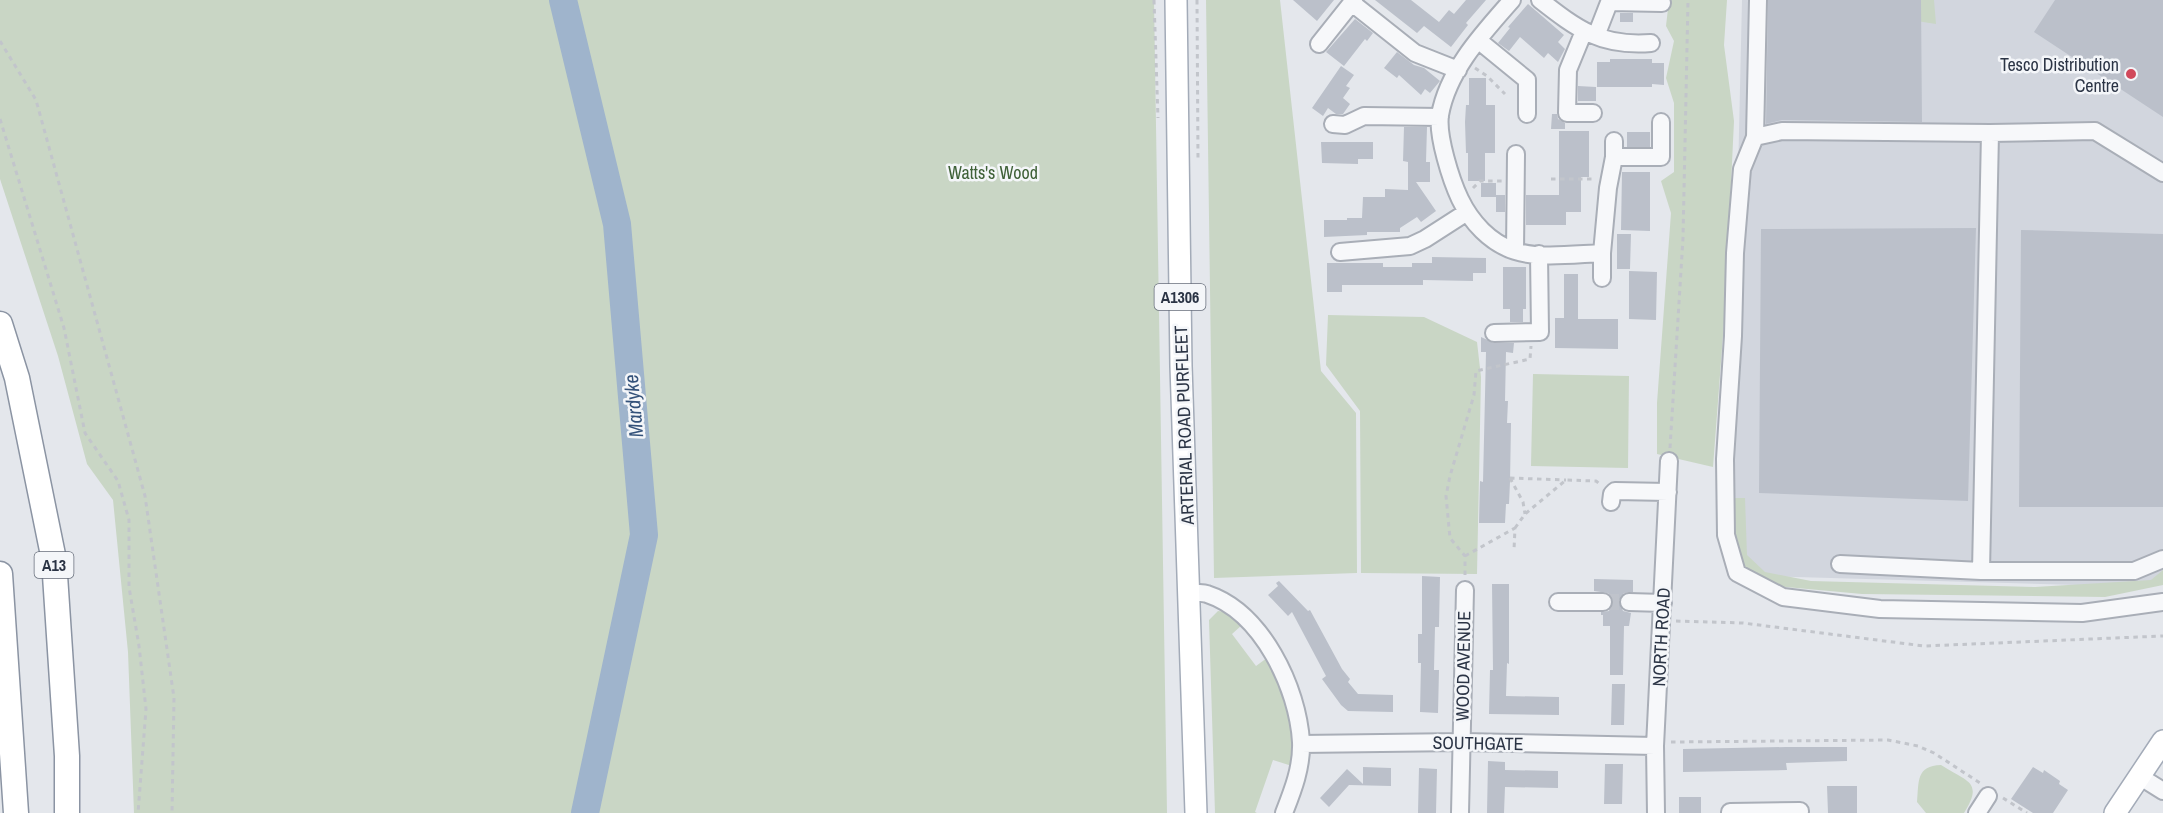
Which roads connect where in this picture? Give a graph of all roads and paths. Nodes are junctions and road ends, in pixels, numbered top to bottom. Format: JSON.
{"nodes":[{"id":1,"x":1176,"y":0,"type":"edge"},
{"id":2,"x":1540,"y":0,"type":"edge"},
{"id":3,"x":1688,"y":0,"type":"edge"},
{"id":4,"x":1758,"y":0,"type":"edge"},
{"id":5,"x":1353,"y":1,"type":"edge"},
{"id":6,"x":1610,"y":1,"type":"edge"},
{"id":7,"x":1505,"y":2,"type":"edge"},
{"id":8,"x":1662,"y":3,"type":"dead end"},
{"id":9,"x":1590,"y":33,"type":"junction"},
{"id":10,"x":1478,"y":40,"type":"junction"},
{"id":11,"x":0,"y":41,"type":"edge"},
{"id":12,"x":1319,"y":44,"type":"dead end"},
{"id":13,"x":1651,"y":44,"type":"dead end"},
{"id":14,"x":1461,"y":66,"type":"junction"},
{"id":15,"x":1505,"y":94,"type":"dead end"},
{"id":16,"x":1593,"y":113,"type":"dead end"},
{"id":17,"x":1527,"y":114,"type":"dead end"},
{"id":18,"x":1440,"y":117,"type":"junction"},
{"id":19,"x":0,"y":119,"type":"edge"},
{"id":20,"x":1661,"y":122,"type":"dead end"},
{"id":21,"x":1333,"y":124,"type":"dead end"},
{"id":22,"x":1990,"y":133,"type":"junction"},
{"id":23,"x":1755,"y":137,"type":"junction"},
{"id":24,"x":1516,"y":154,"type":"dead end"},
{"id":25,"x":2163,"y":173,"type":"edge"},
{"id":26,"x":1551,"y":179,"type":"dead end"},
{"id":27,"x":1610,"y":179,"type":"junction"},
{"id":28,"x":1505,"y":181,"type":"dead end"},
{"id":29,"x":1464,"y":206,"type":"junction"},
{"id":30,"x":1515,"y":251,"type":"junction"},
{"id":31,"x":1340,"y":252,"type":"dead end"},
{"id":32,"x":1602,"y":253,"type":"junction"},
{"id":33,"x":1539,"y":254,"type":"junction"},
{"id":34,"x":1602,"y":278,"type":"dead end"},
{"id":35,"x":0,"y":324,"type":"edge"},
{"id":36,"x":1531,"y":332,"type":"junction"},
{"id":37,"x":1494,"y":333,"type":"dead end"},
{"id":38,"x":1669,"y":460,"type":"joint"},
{"id":39,"x":1566,"y":480,"type":"junction"},
{"id":40,"x":1668,"y":492,"type":"junction"},
{"id":41,"x":1611,"y":498,"type":"joint"},
{"id":42,"x":1525,"y":514,"type":"junction"},
{"id":43,"x":1515,"y":528,"type":"junction"},
{"id":44,"x":1514,"y":550,"type":"dead end"},
{"id":45,"x":1465,"y":556,"type":"junction"},
{"id":46,"x":2163,"y":560,"type":"edge"},
{"id":47,"x":1840,"y":564,"type":"dead end"},
{"id":48,"x":1981,"y":571,"type":"junction"},
{"id":49,"x":0,"y":574,"type":"edge"},
{"id":50,"x":1465,"y":590,"type":"joint"},
{"id":51,"x":1189,"y":594,"type":"junction"},
{"id":52,"x":1558,"y":602,"type":"dead end"},
{"id":53,"x":1603,"y":602,"type":"tunnel mouth"},
{"id":54,"x":1629,"y":602,"type":"tunnel mouth"},
{"id":55,"x":2163,"y":602,"type":"edge"},
{"id":56,"x":1663,"y":603,"type":"junction"},
{"id":57,"x":1662,"y":621,"type":"junction"},
{"id":58,"x":2163,"y":636,"type":"edge"},
{"id":59,"x":2162,"y":739,"type":"edge"},
{"id":60,"x":1462,"y":742,"type":"junction"},
{"id":61,"x":1301,"y":744,"type":"junction"},
{"id":62,"x":1656,"y":744,"type":"junction"},
{"id":63,"x":2139,"y":776,"type":"junction"},
{"id":64,"x":2163,"y":791,"type":"edge"},
{"id":65,"x":1984,"y":801,"type":"edge"},
{"id":66,"x":1800,"y":811,"type":"dead end"},
{"id":67,"x":1730,"y":812,"type":"edge"},
{"id":68,"x":1781,"y":812,"type":"edge"},
{"id":69,"x":16,"y":813,"type":"edge"},
{"id":70,"x":67,"y":813,"type":"edge"},
{"id":71,"x":138,"y":813,"type":"edge"},
{"id":72,"x":172,"y":813,"type":"edge"},
{"id":73,"x":1196,"y":813,"type":"edge"},
{"id":74,"x":1284,"y":813,"type":"edge"},
{"id":75,"x":1460,"y":813,"type":"edge"},
{"id":76,"x":1656,"y":813,"type":"edge"},
{"id":77,"x":2027,"y":813,"type":"edge"},
{"id":78,"x":2115,"y":813,"type":"edge"}],
"edges":[{"from":1,"to":51,"type":"main road","name":"ARTERIAL ROAD PURFLEET","number":"A1306"},
{"from":2,"to":9,"type":"street"},
{"from":3,"to":38,"type":"path"},
{"from":4,"to":23,"type":"street"},
{"from":5,"to":12,"type":"street"},
{"from":5,"to":14,"type":"street"},
{"from":6,"to":8,"type":"street"},
{"from":6,"to":9,"type":"street"},
{"from":7,"to":10,"type":"street"},
{"from":9,"to":13,"type":"street"},
{"from":9,"to":16,"type":"street"},
{"from":10,"to":14,"type":"street"},
{"from":10,"to":17,"type":"street"},
{"from":11,"to":72,"type":"path"},
{"from":14,"to":15,"type":"path"},
{"from":14,"to":18,"type":"street"},
{"from":18,"to":21,"type":"street"},
{"from":18,"to":29,"type":"street"},
{"from":19,"to":71,"type":"path"},
{"from":20,"to":27,"type":"street"},
{"from":22,"to":23,"type":"street"},
{"from":22,"to":25,"type":"street"},
{"from":22,"to":48,"type":"street"},
{"from":23,"to":55,"type":"street"},
{"from":24,"to":30,"type":"street"},
{"from":26,"to":27,"type":"path"},
{"from":27,"to":32,"type":"street"},
{"from":28,"to":29,"type":"path"},
{"from":29,"to":30,"type":"street"},
{"from":29,"to":31,"type":"street"},
{"from":30,"to":33,"type":"street"},
{"from":32,"to":33,"type":"street"},
{"from":32,"to":34,"type":"street"},
{"from":33,"to":36,"type":"street"},
{"from":35,"to":70,"type":"highway","number":"A13"},
{"from":36,"to":37,"type":"street"},
{"from":36,"to":45,"type":"path"},
{"from":38,"to":40,"type":"street","name":"NORTH ROAD"},
{"from":39,"to":41,"type":"path"},
{"from":39,"to":42,"type":"path"},
{"from":39,"to":42,"type":"path"},
{"from":40,"to":41,"type":"street"},
{"from":40,"to":56,"type":"street","name":"NORTH ROAD"},
{"from":42,"to":43,"type":"path"},
{"from":43,"to":44,"type":"path"},
{"from":43,"to":45,"type":"path"},
{"from":45,"to":50,"type":"path"},
{"from":46,"to":48,"type":"street"},
{"from":47,"to":48,"type":"street"},
{"from":49,"to":69,"type":"highway"},
{"from":50,"to":60,"type":"street","name":"WOOD AVENUE"},
{"from":51,"to":61,"type":"street"},
{"from":51,"to":73,"type":"main road","name":"ARTERIAL ROAD PURFLEET","number":"A1306"},
{"from":52,"to":53,"type":"street"},
{"from":54,"to":56,"type":"street"},
{"from":56,"to":57,"type":"street","name":"NORTH ROAD"},
{"from":57,"to":58,"type":"path"},
{"from":57,"to":62,"type":"street","name":"NORTH ROAD"},
{"from":59,"to":63,"type":"main road"},
{"from":60,"to":61,"type":"street","name":"SOUTHGATE"},
{"from":60,"to":62,"type":"street","name":"SOUTHGATE"},
{"from":60,"to":75,"type":"street","name":"WOOD AVENUE"},
{"from":61,"to":74,"type":"street"},
{"from":62,"to":65,"type":"path"},
{"from":62,"to":76,"type":"street","name":"NORTH ROAD"},
{"from":63,"to":64,"type":"street"},
{"from":63,"to":78,"type":"main road"},
{"from":65,"to":77,"type":"path"},
{"from":66,"to":68,"type":"street"},
{"from":67,"to":68,"type":"street"}]}
